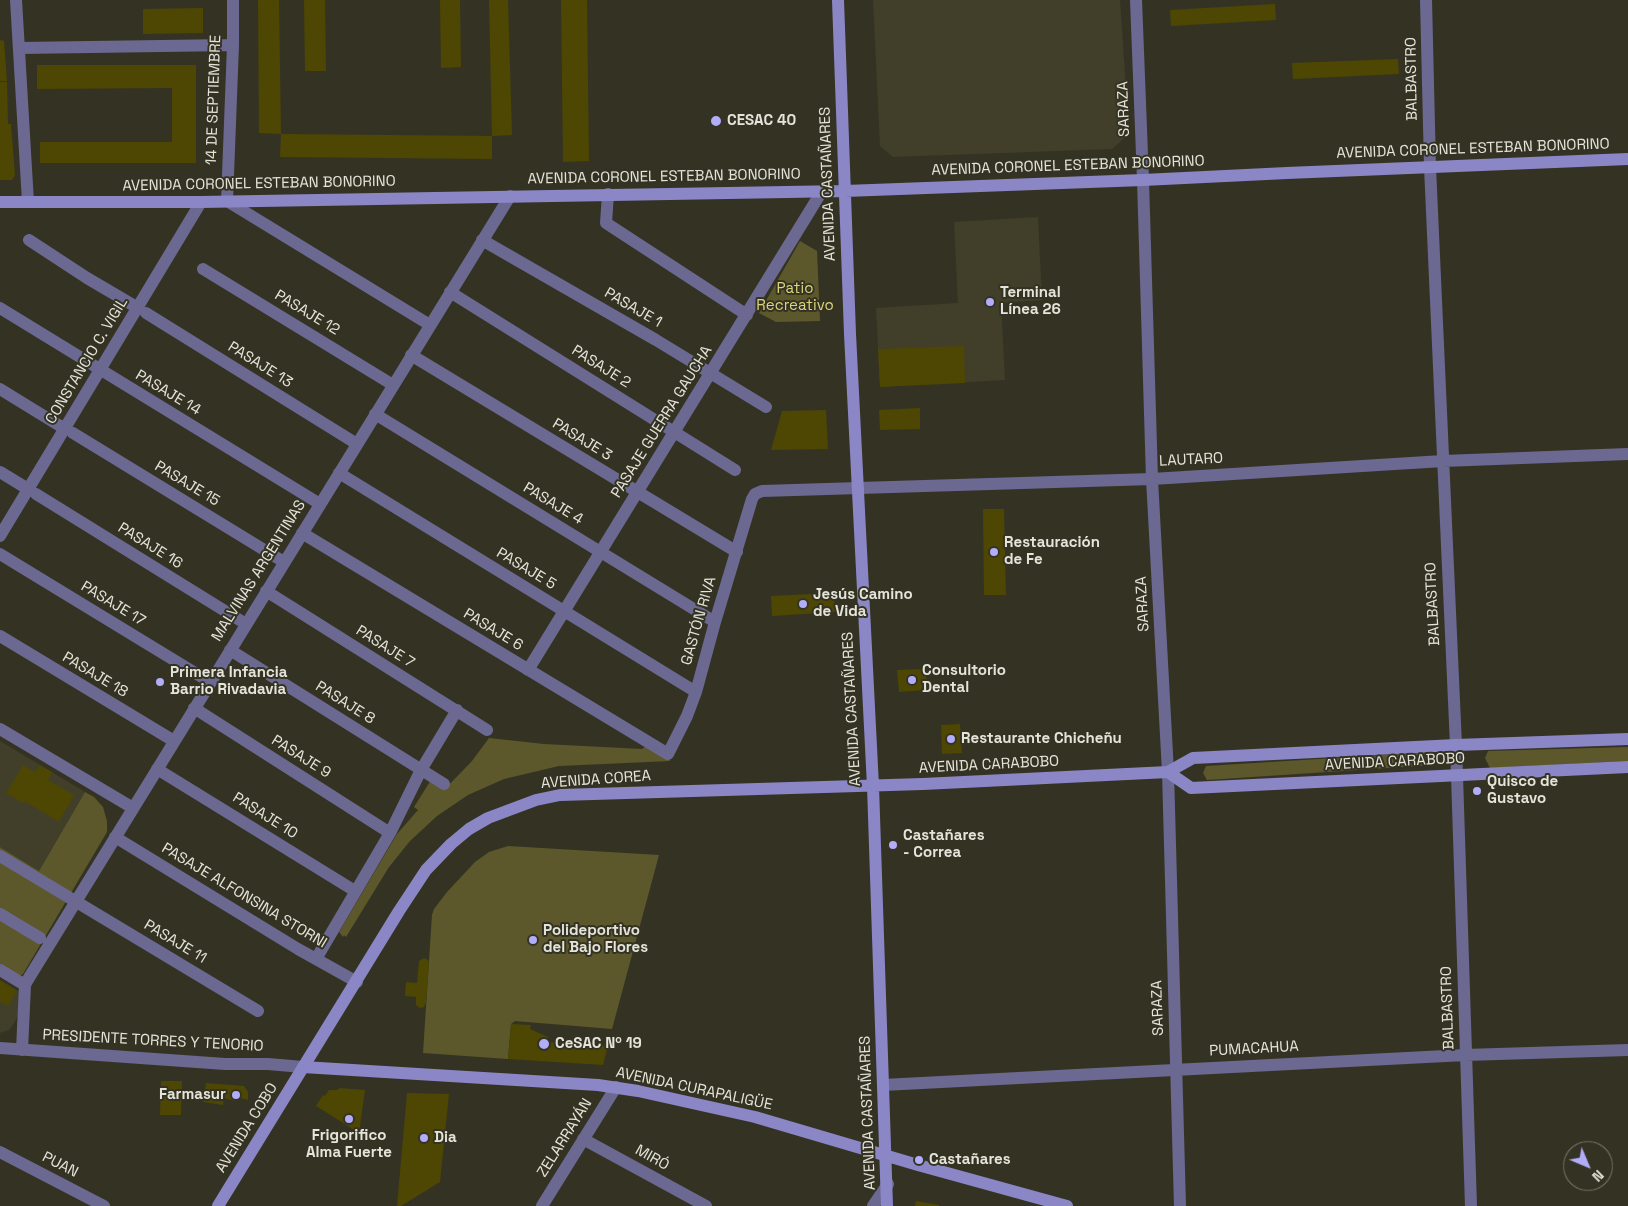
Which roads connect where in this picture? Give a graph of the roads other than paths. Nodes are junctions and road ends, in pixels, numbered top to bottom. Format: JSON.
{"nodes":[{"id":1,"x":16,"y":0,"type":"edge"},
{"id":2,"x":232,"y":0,"type":"edge"},
{"id":3,"x":838,"y":0,"type":"edge"},
{"id":4,"x":1136,"y":0,"type":"edge"},
{"id":5,"x":1426,"y":0,"type":"edge"},
{"id":6,"x":233,"y":45,"type":"junction"},
{"id":7,"x":19,"y":48,"type":"junction"},
{"id":8,"x":1628,"y":160,"type":"edge"},
{"id":9,"x":1430,"y":167,"type":"junction"},
{"id":10,"x":1143,"y":180,"type":"junction"},
{"id":11,"x":822,"y":191,"type":"junction"},
{"id":12,"x":845,"y":191,"type":"junction"},
{"id":13,"x":608,"y":194,"type":"junction"},
{"id":14,"x":510,"y":196,"type":"junction"},
{"id":15,"x":0,"y":202,"type":"edge"},
{"id":16,"x":28,"y":202,"type":"junction"},
{"id":17,"x":201,"y":202,"type":"junction"},
{"id":18,"x":227,"y":202,"type":"junction"},
{"id":19,"x":29,"y":240,"type":"dead end"},
{"id":20,"x":482,"y":240,"type":"junction"},
{"id":21,"x":203,"y":269,"type":"dead end"},
{"id":22,"x":450,"y":292,"type":"junction"},
{"id":23,"x":0,"y":308,"type":"edge"},
{"id":24,"x":142,"y":311,"type":"junction"},
{"id":25,"x":747,"y":315,"type":"junction"},
{"id":26,"x":430,"y":325,"type":"junction"},
{"id":27,"x":411,"y":356,"type":"junction"},
{"id":28,"x":100,"y":371,"type":"junction"},
{"id":29,"x":710,"y":374,"type":"junction"},
{"id":30,"x":393,"y":385,"type":"junction"},
{"id":31,"x":0,"y":389,"type":"edge"},
{"id":32,"x":766,"y":407,"type":"dead end"},
{"id":33,"x":375,"y":414,"type":"junction"},
{"id":34,"x":69,"y":431,"type":"junction"},
{"id":35,"x":674,"y":432,"type":"junction"},
{"id":36,"x":357,"y":444,"type":"junction"},
{"id":37,"x":1628,"y":454,"type":"edge"},
{"id":38,"x":1443,"y":461,"type":"junction"},
{"id":39,"x":735,"y":470,"type":"dead end"},
{"id":40,"x":0,"y":472,"type":"edge"},
{"id":41,"x":339,"y":473,"type":"junction"},
{"id":42,"x":1152,"y":479,"type":"junction"},
{"id":43,"x":857,"y":489,"type":"junction"},
{"id":44,"x":32,"y":492,"type":"junction"},
{"id":45,"x":638,"y":492,"type":"junction"},
{"id":46,"x":755,"y":494,"type":"joint"},
{"id":47,"x":320,"y":504,"type":"junction"},
{"id":48,"x":302,"y":533,"type":"junction"},
{"id":49,"x":0,"y":536,"type":"edge"},
{"id":50,"x":601,"y":552,"type":"junction"},
{"id":51,"x":736,"y":552,"type":"junction"},
{"id":52,"x":0,"y":554,"type":"edge"},
{"id":53,"x":284,"y":562,"type":"junction"},
{"id":54,"x":266,"y":591,"type":"junction"},
{"id":55,"x":564,"y":611,"type":"junction"},
{"id":56,"x":715,"y":622,"type":"junction"},
{"id":57,"x":246,"y":624,"type":"junction"},
{"id":58,"x":0,"y":636,"type":"edge"},
{"id":59,"x":230,"y":650,"type":"junction"},
{"id":60,"x":528,"y":670,"type":"junction"},
{"id":61,"x":210,"y":682,"type":"junction"},
{"id":62,"x":696,"y":692,"type":"junction"},
{"id":63,"x":194,"y":708,"type":"junction"},
{"id":64,"x":456,"y":710,"type":"junction"},
{"id":65,"x":0,"y":728,"type":"edge"},
{"id":66,"x":487,"y":730,"type":"dead end"},
{"id":67,"x":1628,"y":739,"type":"edge"},
{"id":68,"x":174,"y":741,"type":"junction"},
{"id":69,"x":1456,"y":745,"type":"junction"},
{"id":70,"x":668,"y":754,"type":"joint"},
{"id":71,"x":1628,"y":767,"type":"edge"},
{"id":72,"x":156,"y":769,"type":"junction"},
{"id":73,"x":421,"y":770,"type":"junction"},
{"id":74,"x":1168,"y":772,"type":"junction"},
{"id":75,"x":1457,"y":775,"type":"junction"},
{"id":76,"x":444,"y":784,"type":"dead end"},
{"id":77,"x":872,"y":786,"type":"junction"},
{"id":78,"x":133,"y":808,"type":"junction"},
{"id":79,"x":390,"y":833,"type":"junction"},
{"id":80,"x":115,"y":838,"type":"junction"},
{"id":81,"x":0,"y":856,"type":"edge"},
{"id":82,"x":356,"y":891,"type":"junction"},
{"id":83,"x":76,"y":902,"type":"junction"},
{"id":84,"x":0,"y":914,"type":"edge"},
{"id":85,"x":40,"y":938,"type":"dead end"},
{"id":86,"x":316,"y":959,"type":"junction"},
{"id":87,"x":0,"y":970,"type":"edge"},
{"id":88,"x":357,"y":982,"type":"junction"},
{"id":89,"x":24,"y":985,"type":"junction"},
{"id":90,"x":258,"y":1011,"type":"dead end"},
{"id":91,"x":0,"y":1048,"type":"edge"},
{"id":92,"x":22,"y":1050,"type":"junction"},
{"id":93,"x":1628,"y":1050,"type":"edge"},
{"id":94,"x":1466,"y":1055,"type":"junction"},
{"id":95,"x":304,"y":1068,"type":"junction"},
{"id":96,"x":1176,"y":1069,"type":"junction"},
{"id":97,"x":883,"y":1085,"type":"junction"},
{"id":98,"x":616,"y":1087,"type":"junction"},
{"id":99,"x":583,"y":1139,"type":"junction"},
{"id":100,"x":0,"y":1152,"type":"edge"},
{"id":101,"x":887,"y":1155,"type":"junction"},
{"id":102,"x":888,"y":1184,"type":"junction"},
{"id":103,"x":104,"y":1206,"type":"edge"},
{"id":104,"x":218,"y":1206,"type":"edge"},
{"id":105,"x":542,"y":1206,"type":"edge"},
{"id":106,"x":706,"y":1206,"type":"edge"},
{"id":107,"x":874,"y":1206,"type":"edge"},
{"id":108,"x":887,"y":1206,"type":"edge"},
{"id":109,"x":1067,"y":1206,"type":"edge"},
{"id":110,"x":1180,"y":1206,"type":"edge"},
{"id":111,"x":1471,"y":1206,"type":"edge"}],
"edges":[{"from":1,"to":7,"type":"street"},
{"from":2,"to":6,"type":"street","name":"14 DE SEPTIEMBRE"},
{"from":3,"to":12,"type":"main road","name":"AVENIDA CASTAÑARES"},
{"from":4,"to":10,"type":"street","name":"SARAZA"},
{"from":5,"to":9,"type":"street","name":"BALBASTRO"},
{"from":6,"to":7,"type":"street"},
{"from":6,"to":18,"type":"street","name":"14 DE SEPTIEMBRE"},
{"from":7,"to":16,"type":"street"},
{"from":8,"to":9,"type":"main road","name":"AVENIDA CORONEL ESTEBAN BONORINO"},
{"from":9,"to":10,"type":"main road","name":"AVENIDA CORONEL ESTEBAN BONORINO"},
{"from":9,"to":38,"type":"street","name":"BALBASTRO"},
{"from":10,"to":12,"type":"main road","name":"AVENIDA CORONEL ESTEBAN BONORINO"},
{"from":10,"to":42,"type":"street","name":"SARAZA"},
{"from":11,"to":12,"type":"main road","name":"AVENIDA CORONEL ESTEBAN BONORINO"},
{"from":11,"to":13,"type":"main road","name":"AVENIDA CORONEL ESTEBAN BONORINO"},
{"from":11,"to":25,"type":"street","name":"PASAJE GUERRA GAUCHA"},
{"from":12,"to":43,"type":"main road","name":"AVENIDA CASTAÑARES"},
{"from":13,"to":14,"type":"main road","name":"AVENIDA CORONEL ESTEBAN BONORINO"},
{"from":13,"to":25,"type":"street"},
{"from":14,"to":18,"type":"main road","name":"AVENIDA CORONEL ESTEBAN BONORINO"},
{"from":14,"to":20,"type":"street","name":"MALVINAS ARGENTINAS"},
{"from":15,"to":16,"type":"main road","name":"AVENIDA CORONEL ESTEBAN BONORINO"},
{"from":16,"to":17,"type":"main road","name":"AVENIDA CORONEL ESTEBAN BONORINO"},
{"from":17,"to":18,"type":"main road","name":"AVENIDA CORONEL ESTEBAN BONORINO"},
{"from":17,"to":24,"type":"street","name":"CONSTANCIO C. VIGIL"},
{"from":18,"to":26,"type":"street"},
{"from":19,"to":24,"type":"street","name":"PASAJE 13"},
{"from":20,"to":22,"type":"street","name":"MALVINAS ARGENTINAS"},
{"from":20,"to":29,"type":"street","name":"PASAJE 1"},
{"from":21,"to":30,"type":"street","name":"PASAJE 12"},
{"from":22,"to":26,"type":"street","name":"MALVINAS ARGENTINAS"},
{"from":22,"to":35,"type":"street","name":"PASAJE 2"},
{"from":23,"to":28,"type":"street","name":"PASAJE 14"},
{"from":24,"to":28,"type":"street","name":"CONSTANCIO C. VIGIL"},
{"from":24,"to":36,"type":"street","name":"PASAJE 13"},
{"from":25,"to":29,"type":"street","name":"PASAJE GUERRA GAUCHA"},
{"from":26,"to":27,"type":"street","name":"MALVINAS ARGENTINAS"},
{"from":27,"to":30,"type":"street","name":"MALVINAS ARGENTINAS"},
{"from":27,"to":45,"type":"street","name":"PASAJE 3"},
{"from":28,"to":34,"type":"street","name":"CONSTANCIO C. VIGIL"},
{"from":28,"to":47,"type":"street","name":"PASAJE 14"},
{"from":29,"to":32,"type":"street","name":"PASAJE 1"},
{"from":29,"to":35,"type":"street","name":"PASAJE GUERRA GAUCHA"},
{"from":30,"to":33,"type":"street","name":"MALVINAS ARGENTINAS"},
{"from":31,"to":34,"type":"street","name":"PASAJE 15"},
{"from":33,"to":36,"type":"street","name":"MALVINAS ARGENTINAS"},
{"from":33,"to":50,"type":"street","name":"PASAJE 4"},
{"from":34,"to":44,"type":"street","name":"CONSTANCIO C. VIGIL"},
{"from":34,"to":53,"type":"street","name":"PASAJE 15"},
{"from":35,"to":39,"type":"street","name":"PASAJE 2"},
{"from":35,"to":45,"type":"street","name":"PASAJE GUERRA GAUCHA"},
{"from":36,"to":41,"type":"street","name":"MALVINAS ARGENTINAS"},
{"from":37,"to":38,"type":"street","name":"LAUTARO"},
{"from":38,"to":42,"type":"street","name":"LAUTARO"},
{"from":38,"to":69,"type":"street","name":"BALBASTRO"},
{"from":40,"to":44,"type":"street","name":"PASAJE 16"},
{"from":41,"to":47,"type":"street","name":"MALVINAS ARGENTINAS"},
{"from":41,"to":55,"type":"street","name":"PASAJE 5"},
{"from":42,"to":43,"type":"street","name":"LAUTARO"},
{"from":42,"to":74,"type":"street","name":"SARAZA"},
{"from":43,"to":46,"type":"street","name":"LAUTARO"},
{"from":43,"to":77,"type":"main road","name":"AVENIDA CASTAÑARES"},
{"from":44,"to":49,"type":"street","name":"CONSTANCIO C. VIGIL"},
{"from":44,"to":57,"type":"street","name":"PASAJE 16"},
{"from":45,"to":50,"type":"street","name":"PASAJE GUERRA GAUCHA"},
{"from":45,"to":51,"type":"street","name":"PASAJE 3"},
{"from":46,"to":51,"type":"street","name":"GASTÓN RIVA"},
{"from":47,"to":48,"type":"street","name":"MALVINAS ARGENTINAS"},
{"from":48,"to":53,"type":"street","name":"MALVINAS ARGENTINAS"},
{"from":48,"to":60,"type":"street","name":"PASAJE 6"},
{"from":50,"to":55,"type":"street","name":"PASAJE GUERRA GAUCHA"},
{"from":50,"to":56,"type":"street","name":"PASAJE 4"},
{"from":51,"to":56,"type":"street","name":"GASTÓN RIVA"},
{"from":52,"to":61,"type":"street","name":"PASAJE 17"},
{"from":53,"to":54,"type":"street","name":"MALVINAS ARGENTINAS"},
{"from":54,"to":57,"type":"street","name":"MALVINAS ARGENTINAS"},
{"from":54,"to":64,"type":"street","name":"PASAJE 7"},
{"from":55,"to":60,"type":"street","name":"PASAJE GUERRA GAUCHA"},
{"from":55,"to":62,"type":"street","name":"PASAJE 5"},
{"from":56,"to":62,"type":"street","name":"GASTÓN RIVA"},
{"from":57,"to":59,"type":"street","name":"MALVINAS ARGENTINAS"},
{"from":58,"to":68,"type":"street","name":"PASAJE 18"},
{"from":59,"to":61,"type":"street","name":"MALVINAS ARGENTINAS"},
{"from":59,"to":73,"type":"street","name":"PASAJE 8"},
{"from":60,"to":70,"type":"street","name":"PASAJE 6"},
{"from":61,"to":63,"type":"street","name":"MALVINAS ARGENTINAS"},
{"from":62,"to":70,"type":"street","name":"GASTÓN RIVA"},
{"from":63,"to":68,"type":"street","name":"MALVINAS ARGENTINAS"},
{"from":63,"to":79,"type":"street","name":"PASAJE 9"},
{"from":64,"to":66,"type":"street","name":"PASAJE 7"},
{"from":64,"to":73,"type":"street"},
{"from":65,"to":78,"type":"street"},
{"from":67,"to":69,"type":"main road","name":"AVENIDA CARABOBO"},
{"from":68,"to":72,"type":"street","name":"MALVINAS ARGENTINAS"},
{"from":69,"to":74,"type":"main road","name":"AVENIDA CARABOBO"},
{"from":69,"to":75,"type":"street","name":"BALBASTRO"},
{"from":71,"to":75,"type":"main road","name":"AVENIDA CARABOBO"},
{"from":72,"to":78,"type":"street","name":"MALVINAS ARGENTINAS"},
{"from":72,"to":82,"type":"street","name":"PASAJE 10"},
{"from":73,"to":76,"type":"street","name":"PASAJE 8"},
{"from":73,"to":79,"type":"street"},
{"from":74,"to":75,"type":"main road","name":"AVENIDA CARABOBO"},
{"from":74,"to":77,"type":"main road","name":"AVENIDA CARABOBO"},
{"from":74,"to":96,"type":"street","name":"SARAZA"},
{"from":75,"to":94,"type":"street","name":"BALBASTRO"},
{"from":77,"to":88,"type":"main road","name":"AVENIDA COREA"},
{"from":77,"to":97,"type":"main road","name":"AVENIDA CASTAÑARES"},
{"from":78,"to":80,"type":"street","name":"MALVINAS ARGENTINAS"},
{"from":79,"to":82,"type":"street"},
{"from":80,"to":83,"type":"street","name":"MALVINAS ARGENTINAS"},
{"from":80,"to":86,"type":"street","name":"PASAJE ALFONSINA STORNI"},
{"from":81,"to":83,"type":"street","name":"PASAJE 11"},
{"from":82,"to":86,"type":"street"},
{"from":83,"to":89,"type":"street","name":"MALVINAS ARGENTINAS"},
{"from":83,"to":90,"type":"street","name":"PASAJE 11"},
{"from":84,"to":85,"type":"street"},
{"from":86,"to":88,"type":"street","name":"PASAJE ALFONSINA STORNI"},
{"from":87,"to":89,"type":"street"},
{"from":88,"to":95,"type":"main road","name":"AVENIDA COREA"},
{"from":89,"to":92,"type":"street"},
{"from":91,"to":92,"type":"street","name":"PRESIDENTE TORRES Y TENORIO"},
{"from":92,"to":95,"type":"street","name":"PRESIDENTE TORRES Y TENORIO"},
{"from":93,"to":94,"type":"street","name":"PUMACAHUA"},
{"from":94,"to":96,"type":"street","name":"PUMACAHUA"},
{"from":94,"to":111,"type":"street","name":"BALBASTRO"},
{"from":95,"to":98,"type":"main road","name":"AVENIDA CURAPALIGÜE"},
{"from":95,"to":104,"type":"main road","name":"AVENIDA COBO"},
{"from":96,"to":97,"type":"street","name":"PUMACAHUA"},
{"from":96,"to":110,"type":"street","name":"SARAZA"},
{"from":97,"to":101,"type":"main road","name":"AVENIDA CASTAÑARES"},
{"from":98,"to":99,"type":"street","name":"ZELARRAYÁN"},
{"from":98,"to":101,"type":"main road","name":"AVENIDA CURAPALIGÜE"},
{"from":99,"to":105,"type":"street","name":"ZELARRAYÁN"},
{"from":99,"to":106,"type":"street","name":"MIRÓ"},
{"from":100,"to":103,"type":"street","name":"PUAN"},
{"from":101,"to":102,"type":"main road","name":"AVENIDA CASTAÑARES"},
{"from":101,"to":109,"type":"main road","name":"AVENIDA CURAPALIGÜE"},
{"from":102,"to":107,"type":"street"},
{"from":102,"to":108,"type":"main road","name":"AVENIDA CASTAÑARES"}]}
